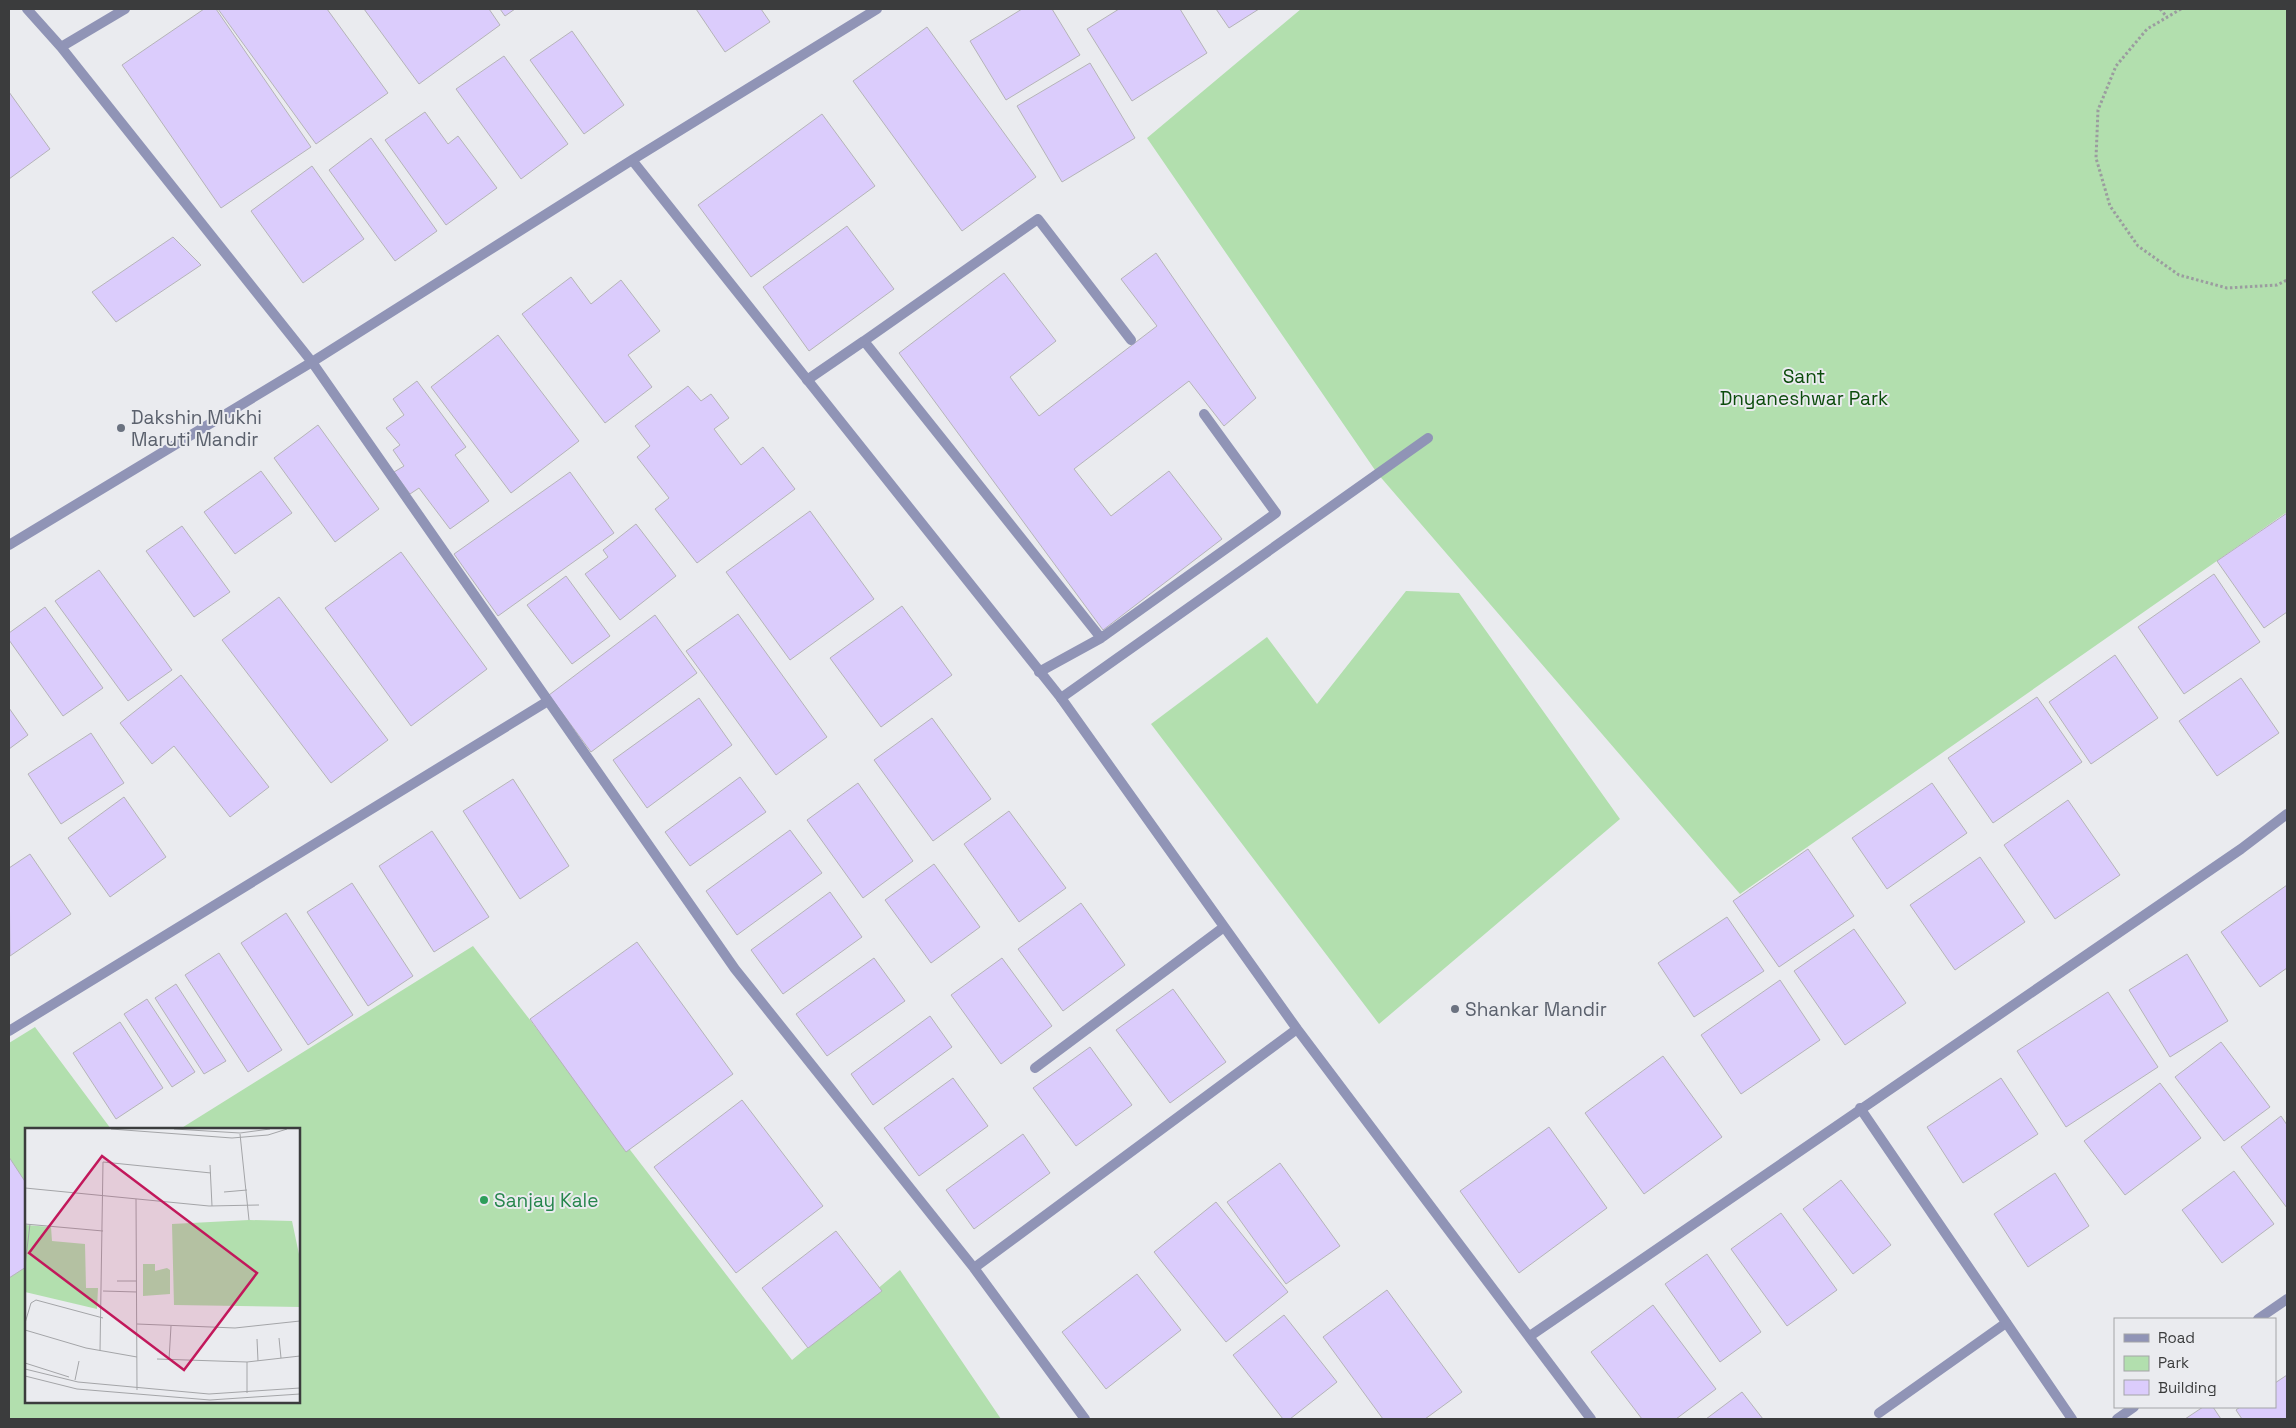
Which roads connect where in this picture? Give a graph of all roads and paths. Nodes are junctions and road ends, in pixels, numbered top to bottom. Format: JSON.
{"nodes":[{"id":1,"x":27,"y":9,"type":"edge"},
{"id":2,"x":124,"y":9,"type":"edge"},
{"id":3,"x":877,"y":9,"type":"edge"},
{"id":4,"x":2160,"y":9,"type":"edge"},
{"id":5,"x":2181,"y":9,"type":"edge"},
{"id":6,"x":2167,"y":17,"type":"junction"},
{"id":7,"x":61,"y":47,"type":"junction"},
{"id":8,"x":632,"y":160,"type":"junction"},
{"id":9,"x":2287,"y":280,"type":"edge"},
{"id":10,"x":1131,"y":340,"type":"dead end"},
{"id":11,"x":864,"y":341,"type":"junction"},
{"id":12,"x":312,"y":362,"type":"junction"},
{"id":13,"x":807,"y":380,"type":"junction"},
{"id":14,"x":1204,"y":414,"type":"dead end"},
{"id":15,"x":1428,"y":438,"type":"dead end"},
{"id":16,"x":9,"y":545,"type":"edge"},
{"id":17,"x":1101,"y":638,"type":"junction"},
{"id":18,"x":1039,"y":672,"type":"junction"},
{"id":19,"x":1061,"y":698,"type":"junction"},
{"id":20,"x":548,"y":700,"type":"junction"},
{"id":21,"x":2287,"y":814,"type":"edge"},
{"id":22,"x":1224,"y":927,"type":"junction"},
{"id":23,"x":1297,"y":1029,"type":"junction"},
{"id":24,"x":9,"y":1031,"type":"edge"},
{"id":25,"x":1035,"y":1068,"type":"dead end"},
{"id":26,"x":1860,"y":1108,"type":"junction"},
{"id":27,"x":974,"y":1268,"type":"junction"},
{"id":28,"x":2287,"y":1299,"type":"edge"},
{"id":29,"x":2259,"y":1318,"type":"edge"},
{"id":30,"x":2006,"y":1323,"type":"junction"},
{"id":31,"x":1530,"y":1336,"type":"junction"},
{"id":32,"x":2133,"y":1408,"type":"edge"},
{"id":33,"x":1879,"y":1413,"type":"dead end"},
{"id":34,"x":1085,"y":1419,"type":"edge"},
{"id":35,"x":1591,"y":1419,"type":"edge"},
{"id":36,"x":2072,"y":1419,"type":"edge"},
{"id":37,"x":2117,"y":1419,"type":"edge"}],
"edges":[{"from":1,"to":7,"type":"street"},
{"from":2,"to":7,"type":"street"},
{"from":3,"to":8,"type":"street"},
{"from":4,"to":6,"type":"path"},
{"from":5,"to":6,"type":"path"},
{"from":6,"to":9,"type":"path"},
{"from":7,"to":12,"type":"street"},
{"from":8,"to":12,"type":"street"},
{"from":8,"to":13,"type":"street"},
{"from":10,"to":11,"type":"street"},
{"from":11,"to":13,"type":"street"},
{"from":11,"to":17,"type":"street"},
{"from":12,"to":16,"type":"street"},
{"from":12,"to":20,"type":"street"},
{"from":13,"to":18,"type":"street"},
{"from":14,"to":17,"type":"street"},
{"from":15,"to":19,"type":"street"},
{"from":17,"to":18,"type":"street"},
{"from":18,"to":19,"type":"street"},
{"from":19,"to":22,"type":"street"},
{"from":20,"to":24,"type":"street"},
{"from":20,"to":27,"type":"street"},
{"from":21,"to":26,"type":"street"},
{"from":22,"to":23,"type":"street"},
{"from":22,"to":25,"type":"street"},
{"from":23,"to":27,"type":"street"},
{"from":23,"to":31,"type":"street"},
{"from":26,"to":30,"type":"street"},
{"from":26,"to":31,"type":"street"},
{"from":27,"to":34,"type":"street"},
{"from":28,"to":29,"type":"street"},
{"from":30,"to":33,"type":"street"},
{"from":30,"to":36,"type":"street"},
{"from":31,"to":35,"type":"street"},
{"from":32,"to":37,"type":"street"}]}
